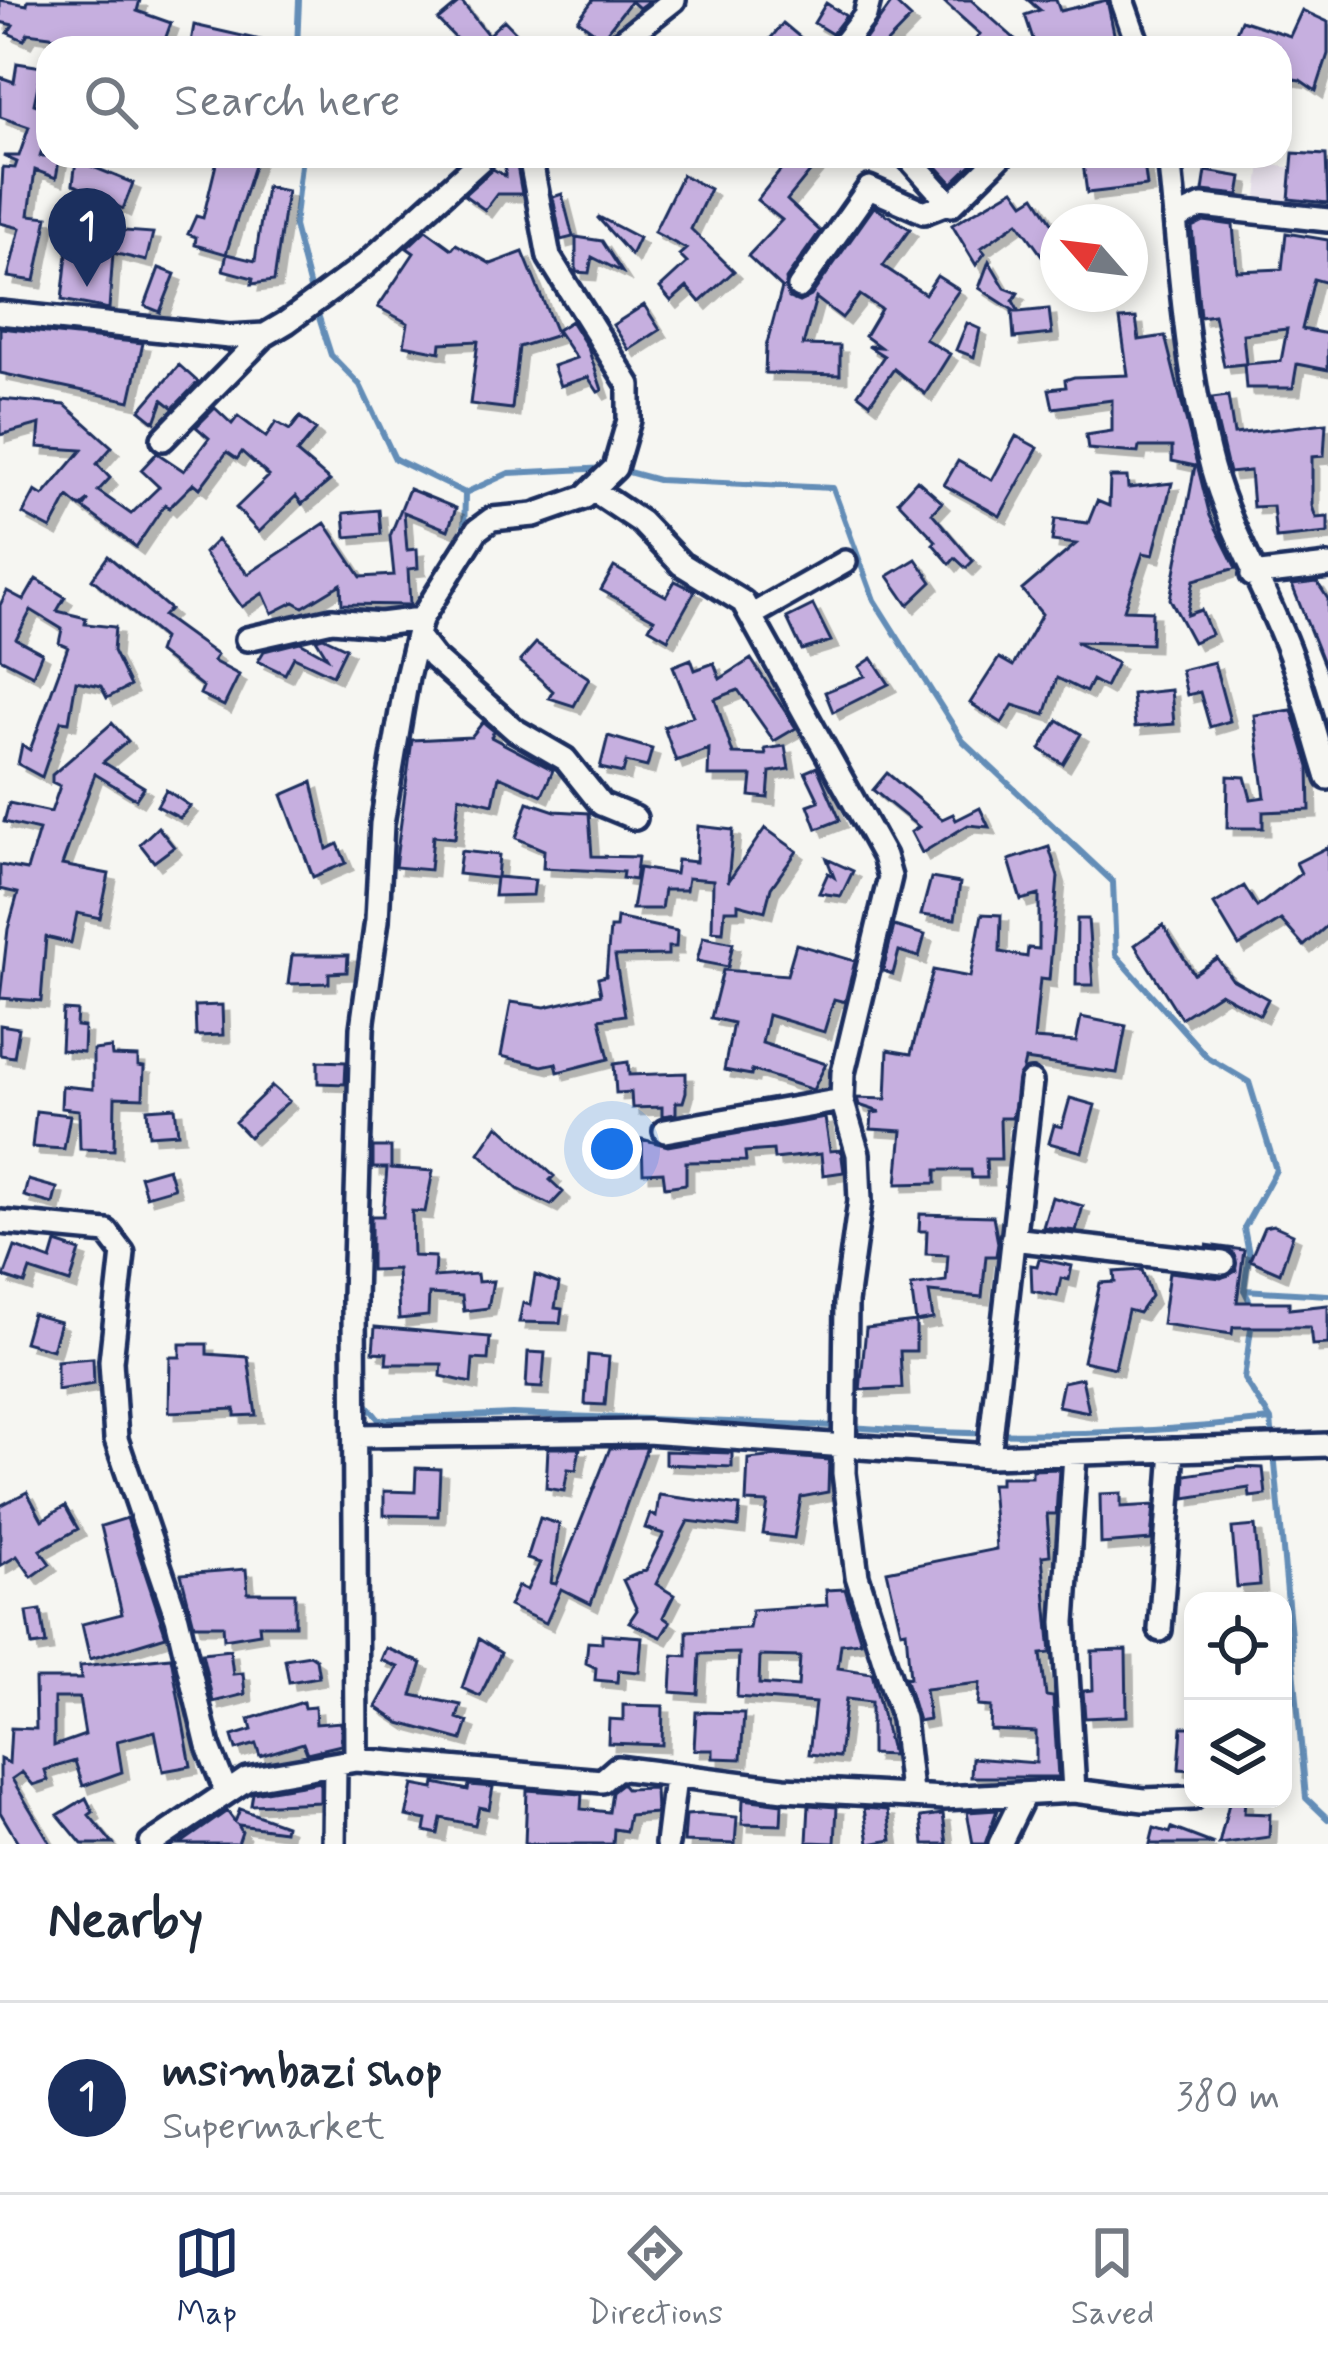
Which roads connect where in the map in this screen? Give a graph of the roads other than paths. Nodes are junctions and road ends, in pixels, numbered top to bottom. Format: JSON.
{"nodes":[{"id":1,"x":674,"y":0,"type":"edge"},
{"id":2,"x":869,"y":0,"type":"edge"},
{"id":3,"x":1122,"y":0,"type":"edge"},
{"id":4,"x":628,"y":36,"type":"edge"},
{"id":5,"x":849,"y":36,"type":"edge"},
{"id":6,"x":1134,"y":36,"type":"edge"},
{"id":7,"x":472,"y":168,"type":"edge"},
{"id":8,"x":532,"y":168,"type":"edge"},
{"id":9,"x":917,"y":168,"type":"edge"},
{"id":10,"x":989,"y":168,"type":"edge"},
{"id":11,"x":1170,"y":168,"type":"edge"},
{"id":12,"x":947,"y":203,"type":"junction"},
{"id":13,"x":1175,"y":218,"type":"junction"},
{"id":14,"x":1328,"y":220,"type":"edge"},
{"id":15,"x":799,"y":287,"type":"dead end"},
{"id":16,"x":0,"y":313,"type":"edge"},
{"id":17,"x":265,"y":335,"type":"junction"},
{"id":18,"x":163,"y":439,"type":"dead end"},
{"id":19,"x":593,"y":490,"type":"junction"},
{"id":20,"x":845,"y":562,"type":"dead end"},
{"id":21,"x":1328,"y":566,"type":"edge"},
{"id":22,"x":1252,"y":575,"type":"junction"},
{"id":23,"x":752,"y":615,"type":"junction"},
{"id":24,"x":419,"y":628,"type":"junction"},
{"id":25,"x":247,"y":639,"type":"dead end"},
{"id":26,"x":1328,"y":778,"type":"edge"},
{"id":27,"x":635,"y":818,"type":"dead end"},
{"id":28,"x":1031,"y":1082,"type":"dead end"},
{"id":29,"x":842,"y":1100,"type":"junction"},
{"id":30,"x":665,"y":1131,"type":"dead end"},
{"id":31,"x":0,"y":1222,"type":"edge"},
{"id":32,"x":1012,"y":1238,"type":"junction"},
{"id":33,"x":1223,"y":1263,"type":"dead end"},
{"id":34,"x":356,"y":1436,"type":"junction"},
{"id":35,"x":1328,"y":1444,"type":"edge"},
{"id":36,"x":842,"y":1448,"type":"junction"},
{"id":37,"x":1173,"y":1450,"type":"junction"},
{"id":38,"x":1075,"y":1455,"type":"junction"},
{"id":39,"x":988,"y":1456,"type":"junction"},
{"id":40,"x":1160,"y":1630,"type":"dead end"},
{"id":41,"x":345,"y":1763,"type":"junction"},
{"id":42,"x":674,"y":1778,"type":"junction"},
{"id":43,"x":1073,"y":1791,"type":"junction"},
{"id":44,"x":226,"y":1792,"type":"junction"},
{"id":45,"x":910,"y":1792,"type":"junction"},
{"id":46,"x":1024,"y":1795,"type":"junction"},
{"id":47,"x":1184,"y":1798,"type":"edge"},
{"id":48,"x":151,"y":1844,"type":"edge"},
{"id":49,"x":334,"y":1844,"type":"edge"},
{"id":50,"x":667,"y":1844,"type":"edge"},
{"id":51,"x":1000,"y":1844,"type":"edge"}],
"edges":[{"from":1,"to":4,"type":"street"},
{"from":2,"to":5,"type":"street"},
{"from":3,"to":6,"type":"street"},
{"from":7,"to":17,"type":"street"},
{"from":8,"to":19,"type":"street"},
{"from":9,"to":12,"type":"street"},
{"from":10,"to":12,"type":"street"},
{"from":11,"to":13,"type":"street"},
{"from":12,"to":15,"type":"street"},
{"from":13,"to":14,"type":"street"},
{"from":13,"to":22,"type":"street"},
{"from":16,"to":17,"type":"street"},
{"from":17,"to":18,"type":"street"},
{"from":19,"to":23,"type":"street"},
{"from":19,"to":24,"type":"street"},
{"from":20,"to":23,"type":"street"},
{"from":21,"to":22,"type":"street"},
{"from":22,"to":26,"type":"street"},
{"from":23,"to":29,"type":"street"},
{"from":24,"to":25,"type":"street"},
{"from":24,"to":27,"type":"street"},
{"from":24,"to":34,"type":"street"},
{"from":28,"to":32,"type":"street"},
{"from":29,"to":30,"type":"street"},
{"from":29,"to":36,"type":"street"},
{"from":31,"to":44,"type":"street"},
{"from":32,"to":33,"type":"street"},
{"from":32,"to":39,"type":"street"},
{"from":34,"to":36,"type":"street"},
{"from":34,"to":41,"type":"street"},
{"from":35,"to":37,"type":"street"},
{"from":36,"to":39,"type":"street"},
{"from":36,"to":45,"type":"street"},
{"from":37,"to":38,"type":"street"},
{"from":37,"to":40,"type":"street"},
{"from":38,"to":39,"type":"street"},
{"from":38,"to":43,"type":"street"},
{"from":41,"to":42,"type":"street"},
{"from":41,"to":44,"type":"street"},
{"from":41,"to":49,"type":"street"},
{"from":42,"to":45,"type":"street"},
{"from":42,"to":50,"type":"street"},
{"from":43,"to":46,"type":"street"},
{"from":43,"to":47,"type":"street"},
{"from":44,"to":48,"type":"street"},
{"from":45,"to":46,"type":"street"},
{"from":46,"to":51,"type":"street"}]}
